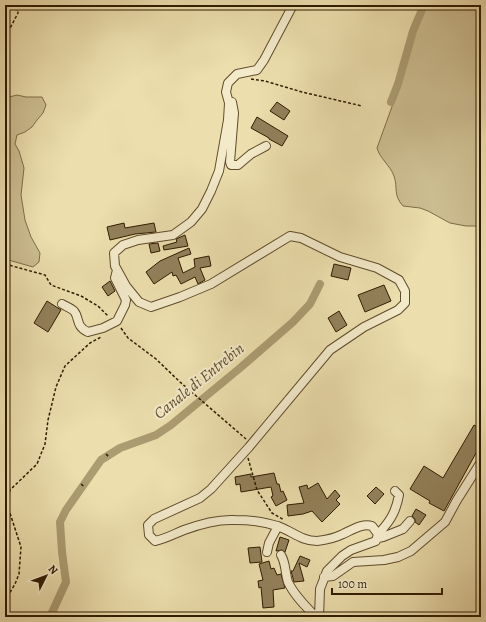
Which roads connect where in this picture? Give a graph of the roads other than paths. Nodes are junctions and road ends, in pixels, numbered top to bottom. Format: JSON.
{"nodes":[{"id":1,"x":293,"y":5,"type":"edge"},
{"id":2,"x":227,"y":97,"type":"junction"},
{"id":3,"x":266,"y":146,"type":"dead end"},
{"id":4,"x":117,"y":270,"type":"junction"},
{"id":5,"x":62,"y":304,"type":"dead end"},
{"id":6,"x":481,"y":462,"type":"edge"},
{"id":7,"x":395,"y":490,"type":"dead end"},
{"id":8,"x":410,"y":521,"type":"dead end"},
{"id":9,"x":280,"y":524,"type":"junction"},
{"id":10,"x":377,"y":535,"type":"junction"},
{"id":11,"x":267,"y":552,"type":"dead end"},
{"id":12,"x":281,"y":555,"type":"dead end"},
{"id":13,"x":324,"y":577,"type":"junction"},
{"id":14,"x":317,"y":617,"type":"edge"}],
"edges":[{"from":1,"to":2,"type":"street"},
{"from":2,"to":3,"type":"street"},
{"from":2,"to":4,"type":"street"},
{"from":4,"to":5,"type":"street"},
{"from":4,"to":9,"type":"street"},
{"from":6,"to":13,"type":"street"},
{"from":7,"to":10,"type":"street"},
{"from":8,"to":10,"type":"street"},
{"from":9,"to":10,"type":"street"},
{"from":9,"to":11,"type":"street"},
{"from":10,"to":13,"type":"street"},
{"from":12,"to":14,"type":"street"},
{"from":13,"to":14,"type":"street"}]}
